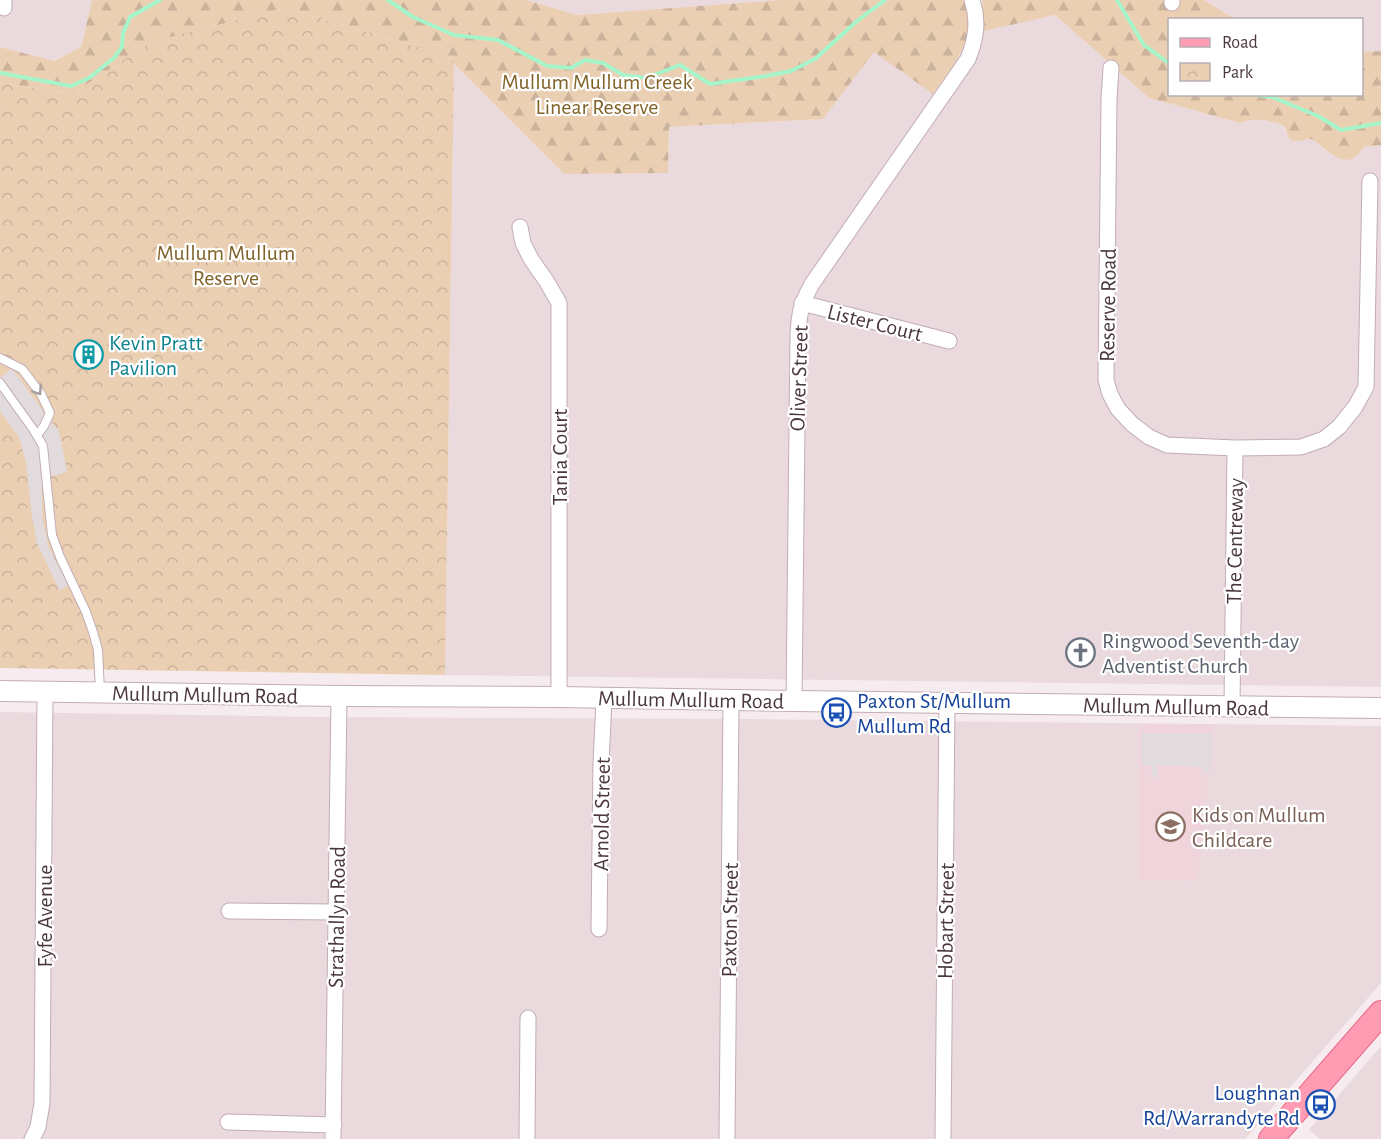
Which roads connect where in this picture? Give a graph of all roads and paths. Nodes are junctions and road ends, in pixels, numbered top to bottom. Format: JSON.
{"nodes":[{"id":1,"x":972,"y":0,"type":"edge"},
{"id":2,"x":1111,"y":68,"type":"dead end"},
{"id":3,"x":1370,"y":181,"type":"dead end"},
{"id":4,"x":520,"y":227,"type":"dead end"},
{"id":5,"x":802,"y":303,"type":"junction"},
{"id":6,"x":949,"y":341,"type":"dead end"},
{"id":7,"x":0,"y":358,"type":"edge"},
{"id":8,"x":0,"y":383,"type":"edge"},
{"id":9,"x":37,"y":435,"type":"junction"},
{"id":10,"x":1235,"y":448,"type":"junction"},
{"id":11,"x":0,"y":691,"type":"edge"},
{"id":12,"x":45,"y":692,"type":"junction"},
{"id":13,"x":100,"y":692,"type":"junction"},
{"id":14,"x":339,"y":696,"type":"junction"},
{"id":15,"x":559,"y":697,"type":"junction"},
{"id":16,"x":604,"y":698,"type":"junction"},
{"id":17,"x":731,"y":700,"type":"junction"},
{"id":18,"x":794,"y":701,"type":"junction"},
{"id":19,"x":947,"y":702,"type":"junction"},
{"id":20,"x":1232,"y":707,"type":"junction"},
{"id":21,"x":1381,"y":708,"type":"edge"},
{"id":22,"x":229,"y":911,"type":"dead end"},
{"id":23,"x":336,"y":912,"type":"junction"},
{"id":24,"x":599,"y":929,"type":"dead end"},
{"id":25,"x":1381,"y":1012,"type":"edge"},
{"id":26,"x":528,"y":1017,"type":"dead end"},
{"id":27,"x":228,"y":1122,"type":"dead end"},
{"id":28,"x":333,"y":1132,"type":"edge"},
{"id":29,"x":32,"y":1139,"type":"edge"},
{"id":30,"x":527,"y":1139,"type":"edge"},
{"id":31,"x":727,"y":1139,"type":"edge"},
{"id":32,"x":943,"y":1139,"type":"edge"},
{"id":33,"x":1271,"y":1139,"type":"edge"}],
"edges":[{"from":1,"to":5,"type":"street","name":"Oliver Street"},
{"from":2,"to":10,"type":"street","name":"Reserve Road"},
{"from":3,"to":10,"type":"street","name":"Reserve Road"},
{"from":4,"to":15,"type":"street","name":"Tania Court"},
{"from":5,"to":6,"type":"street","name":"Lister Court"},
{"from":5,"to":18,"type":"street","name":"Oliver Street"},
{"from":7,"to":9,"type":"lane","one_way":true},
{"from":8,"to":9,"type":"lane"},
{"from":9,"to":13,"type":"lane"},
{"from":10,"to":20,"type":"street","name":"The Centreway"},
{"from":11,"to":12,"type":"street","name":"Mullum Mullum Road"},
{"from":12,"to":13,"type":"street","name":"Mullum Mullum Road"},
{"from":12,"to":29,"type":"street","name":"Fyfe Avenue"},
{"from":13,"to":14,"type":"street","name":"Mullum Mullum Road"},
{"from":14,"to":15,"type":"street","name":"Mullum Mullum Road"},
{"from":14,"to":23,"type":"street","name":"Strathallyn Road"},
{"from":15,"to":16,"type":"street","name":"Mullum Mullum Road"},
{"from":16,"to":17,"type":"street","name":"Mullum Mullum Road"},
{"from":16,"to":24,"type":"street","name":"Arnold Street"},
{"from":17,"to":18,"type":"street","name":"Mullum Mullum Road"},
{"from":17,"to":31,"type":"street","name":"Paxton Street"},
{"from":18,"to":19,"type":"street","name":"Mullum Mullum Road"},
{"from":19,"to":20,"type":"street","name":"Mullum Mullum Road"},
{"from":19,"to":32,"type":"street","name":"Hobart Street"},
{"from":20,"to":21,"type":"street","name":"Mullum Mullum Road"},
{"from":22,"to":23,"type":"street"},
{"from":23,"to":28,"type":"street","name":"Strathallyn Road"},
{"from":25,"to":33,"type":"main road"},
{"from":26,"to":30,"type":"street"},
{"from":27,"to":28,"type":"street"}]}
